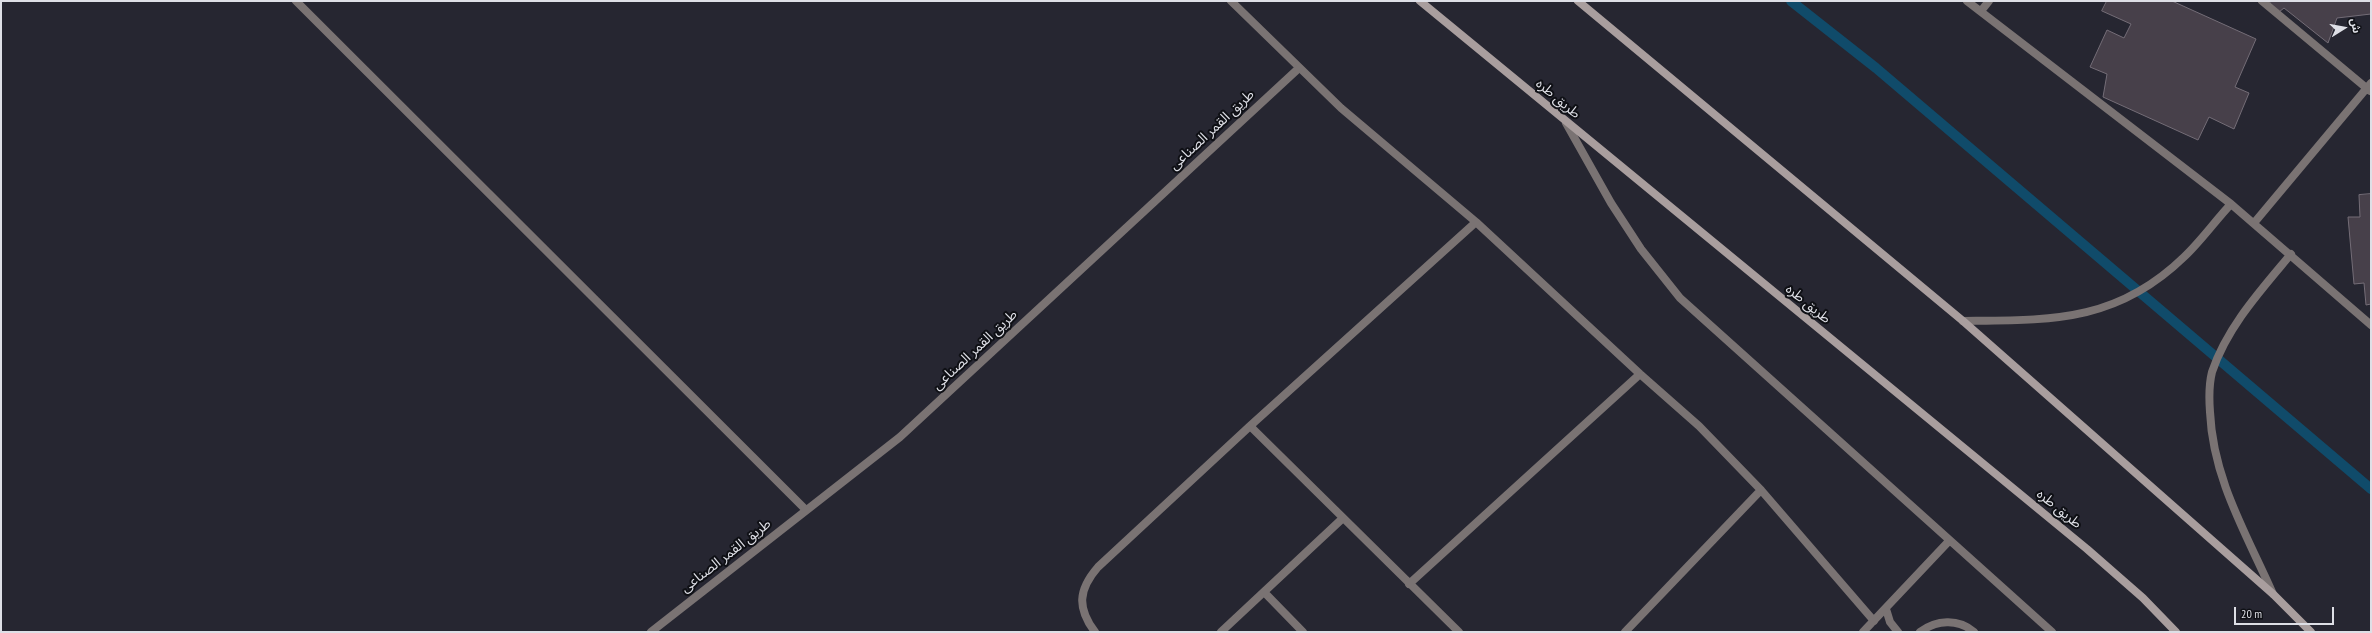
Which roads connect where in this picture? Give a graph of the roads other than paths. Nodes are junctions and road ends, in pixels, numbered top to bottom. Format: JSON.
{"nodes":[{"id":1,"x":296,"y":1,"type":"edge"},
{"id":2,"x":1231,"y":1,"type":"edge"},
{"id":3,"x":1420,"y":1,"type":"edge"},
{"id":4,"x":1578,"y":1,"type":"edge"},
{"id":5,"x":1967,"y":1,"type":"edge"},
{"id":6,"x":1989,"y":1,"type":"edge"},
{"id":7,"x":2262,"y":1,"type":"edge"},
{"id":8,"x":1980,"y":12,"type":"junction"},
{"id":9,"x":1299,"y":68,"type":"junction"},
{"id":10,"x":2370,"y":88,"type":"edge"},
{"id":11,"x":1566,"y":123,"type":"junction"},
{"id":12,"x":2231,"y":204,"type":"junction"},
{"id":13,"x":1476,"y":222,"type":"junction"},
{"id":14,"x":2254,"y":222,"type":"junction"},
{"id":15,"x":2291,"y":254,"type":"junction"},
{"id":16,"x":1963,"y":321,"type":"junction"},
{"id":17,"x":2371,"y":325,"type":"edge"},
{"id":18,"x":1640,"y":374,"type":"junction"},
{"id":19,"x":1250,"y":426,"type":"junction"},
{"id":20,"x":1761,"y":490,"type":"junction"},
{"id":21,"x":806,"y":510,"type":"junction"},
{"id":22,"x":1343,"y":518,"type":"junction"},
{"id":23,"x":1949,"y":541,"type":"junction"},
{"id":24,"x":1409,"y":584,"type":"junction"},
{"id":25,"x":1264,"y":592,"type":"junction"},
{"id":26,"x":2273,"y":594,"type":"junction"},
{"id":27,"x":1886,"y":609,"type":"junction"},
{"id":28,"x":1874,"y":621,"type":"junction"},
{"id":29,"x":651,"y":632,"type":"edge"},
{"id":30,"x":1095,"y":632,"type":"edge"},
{"id":31,"x":1221,"y":632,"type":"edge"},
{"id":32,"x":1303,"y":632,"type":"edge"},
{"id":33,"x":1459,"y":632,"type":"edge"},
{"id":34,"x":1625,"y":632,"type":"edge"},
{"id":35,"x":1864,"y":632,"type":"edge"},
{"id":36,"x":1898,"y":632,"type":"edge"},
{"id":37,"x":1920,"y":632,"type":"edge"},
{"id":38,"x":1974,"y":632,"type":"edge"},
{"id":39,"x":2052,"y":632,"type":"edge"},
{"id":40,"x":2176,"y":632,"type":"edge"},
{"id":41,"x":2311,"y":632,"type":"edge"}],
"edges":[{"from":1,"to":21,"type":"street"},
{"from":2,"to":9,"type":"street"},
{"from":3,"to":11,"type":"main road","name":"طريق طره"},
{"from":4,"to":16,"type":"main road"},
{"from":5,"to":8,"type":"street"},
{"from":6,"to":8,"type":"street"},
{"from":7,"to":10,"type":"street"},
{"from":8,"to":12,"type":"street"},
{"from":9,"to":13,"type":"street"},
{"from":9,"to":21,"type":"street","name":"طريق القمر الصناعى"},
{"from":10,"to":14,"type":"street"},
{"from":11,"to":23,"type":"street"},
{"from":11,"to":40,"type":"main road","name":"طريق طره"},
{"from":12,"to":14,"type":"street"},
{"from":12,"to":16,"type":"street"},
{"from":13,"to":18,"type":"street"},
{"from":13,"to":19,"type":"street"},
{"from":14,"to":15,"type":"street"},
{"from":15,"to":17,"type":"street"},
{"from":15,"to":26,"type":"street"},
{"from":16,"to":26,"type":"main road"},
{"from":18,"to":20,"type":"street"},
{"from":18,"to":24,"type":"street"},
{"from":19,"to":22,"type":"street"},
{"from":19,"to":30,"type":"street"},
{"from":20,"to":28,"type":"street"},
{"from":20,"to":34,"type":"street"},
{"from":21,"to":29,"type":"street","name":"طريق القمر الصناعى"},
{"from":22,"to":24,"type":"street"},
{"from":22,"to":25,"type":"street"},
{"from":23,"to":27,"type":"street"},
{"from":23,"to":39,"type":"street"},
{"from":24,"to":33,"type":"street"},
{"from":25,"to":31,"type":"street"},
{"from":25,"to":32,"type":"street"},
{"from":26,"to":41,"type":"main road"},
{"from":27,"to":28,"type":"street"},
{"from":27,"to":36,"type":"street"},
{"from":28,"to":35,"type":"street"},
{"from":37,"to":38,"type":"street"}]}
